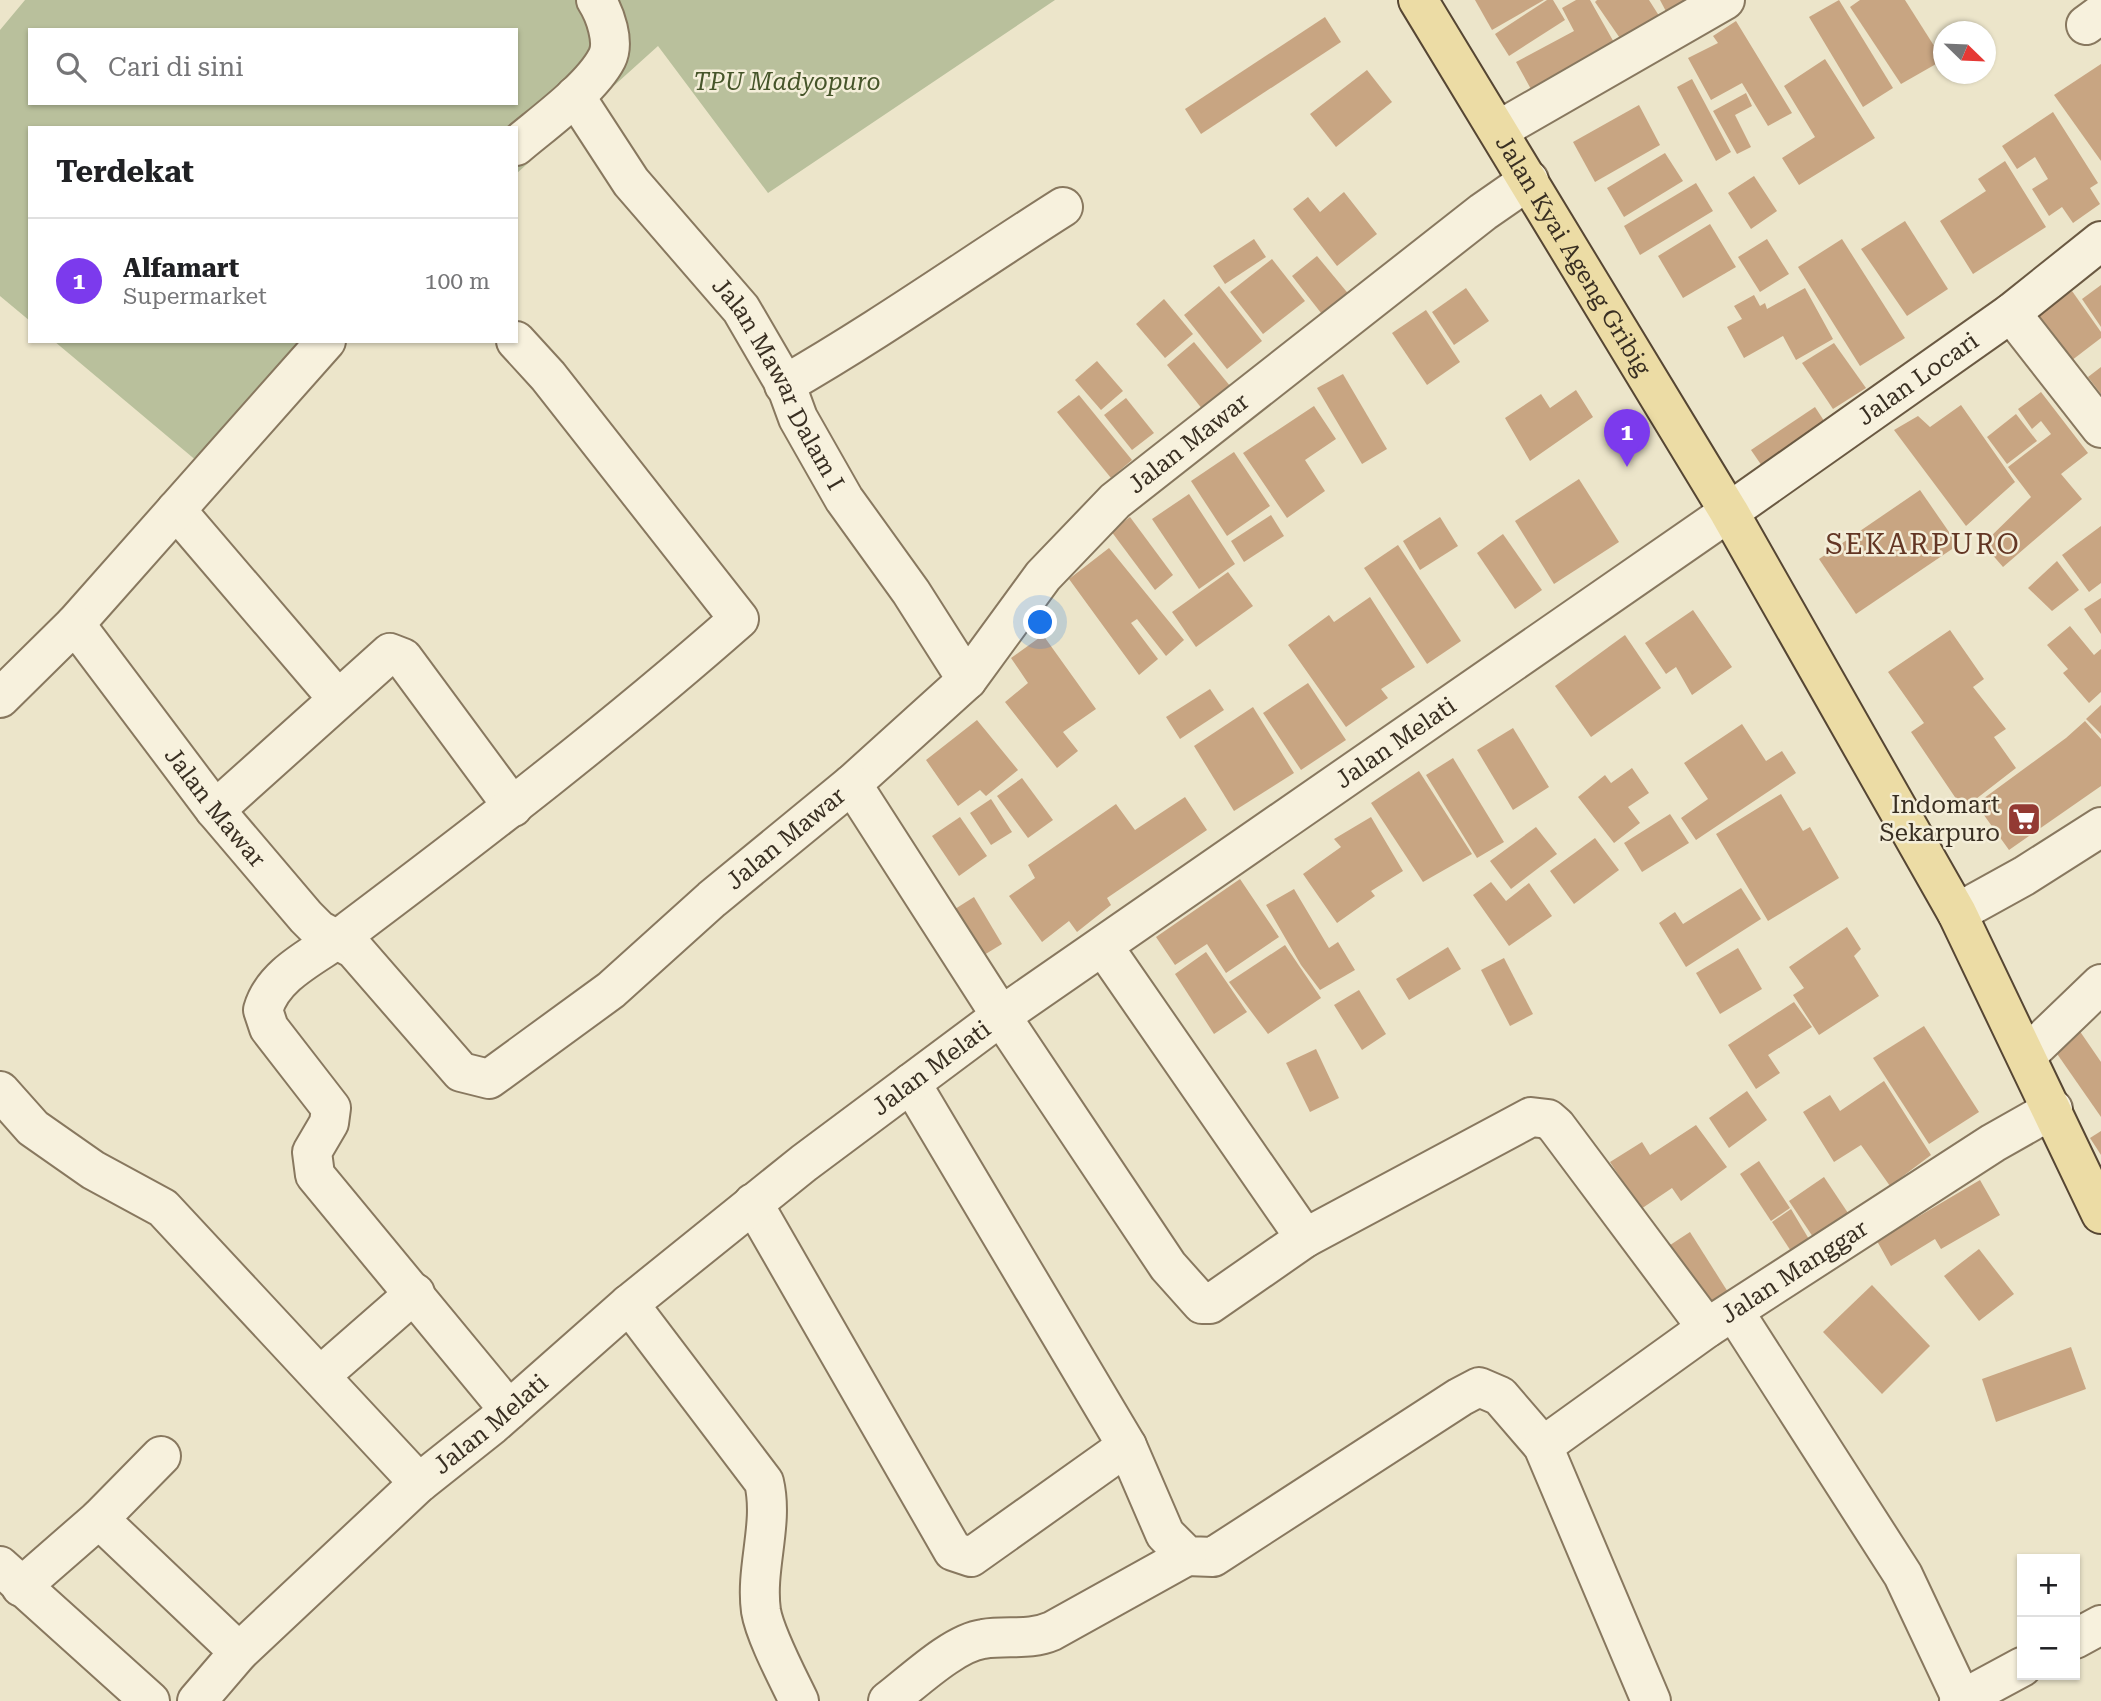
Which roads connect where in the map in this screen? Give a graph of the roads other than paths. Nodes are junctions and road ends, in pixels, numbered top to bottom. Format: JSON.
{"nodes":[{"id":1,"x":596,"y":0,"type":"edge"},
{"id":2,"x":1418,"y":0,"type":"edge"},
{"id":3,"x":1725,"y":0,"type":"edge"},
{"id":4,"x":575,"y":96,"type":"junction"},
{"id":5,"x":1499,"y":130,"type":"junction"},
{"id":6,"x":518,"y":144,"type":"edge"},
{"id":7,"x":1529,"y":180,"type":"junction"},
{"id":8,"x":1063,"y":207,"type":"dead end"},
{"id":9,"x":2101,"y":241,"type":"edge"},
{"id":10,"x":2011,"y":313,"type":"junction"},
{"id":11,"x":324,"y":343,"type":"edge"},
{"id":12,"x":518,"y":343,"type":"edge"},
{"id":13,"x":784,"y":384,"type":"junction"},
{"id":14,"x":2101,"y":428,"type":"edge"},
{"id":15,"x":176,"y":510,"type":"junction"},
{"id":16,"x":1729,"y":512,"type":"junction"},
{"id":17,"x":78,"y":627,"type":"junction"},
{"id":18,"x":967,"y":680,"type":"junction"},
{"id":19,"x":0,"y":698,"type":"edge"},
{"id":20,"x":337,"y":698,"type":"junction"},
{"id":21,"x":852,"y":784,"type":"junction"},
{"id":22,"x":513,"y":807,"type":"junction"},
{"id":23,"x":215,"y":810,"type":"junction"},
{"id":24,"x":2101,"y":827,"type":"edge"},
{"id":25,"x":1957,"y":913,"type":"junction"},
{"id":26,"x":337,"y":940,"type":"junction"},
{"id":27,"x":1103,"y":946,"type":"junction"},
{"id":28,"x":2101,"y":984,"type":"edge"},
{"id":29,"x":1001,"y":1016,"type":"junction"},
{"id":30,"x":2026,"y":1055,"type":"junction"},
{"id":31,"x":911,"y":1083,"type":"junction"},
{"id":32,"x":0,"y":1091,"type":"edge"},
{"id":33,"x":2053,"y":1110,"type":"junction"},
{"id":34,"x":753,"y":1203,"type":"junction"},
{"id":35,"x":2101,"y":1214,"type":"edge"},
{"id":36,"x":1305,"y":1238,"type":"junction"},
{"id":37,"x":415,"y":1293,"type":"junction"},
{"id":38,"x":629,"y":1304,"type":"junction"},
{"id":39,"x":1721,"y":1321,"type":"junction"},
{"id":40,"x":320,"y":1376,"type":"junction"},
{"id":41,"x":509,"y":1410,"type":"junction"},
{"id":42,"x":1126,"y":1446,"type":"junction"},
{"id":43,"x":1543,"y":1446,"type":"junction"},
{"id":44,"x":161,"y":1456,"type":"dead end"},
{"id":45,"x":419,"y":1483,"type":"junction"},
{"id":46,"x":99,"y":1518,"type":"junction"},
{"id":47,"x":1187,"y":1556,"type":"junction"},
{"id":48,"x":11,"y":1576,"type":"edge"},
{"id":49,"x":2101,"y":1625,"type":"edge"},
{"id":50,"x":2080,"y":1636,"type":"edge"},
{"id":51,"x":239,"y":1652,"type":"junction"},
{"id":52,"x":2017,"y":1670,"type":"edge"},
{"id":53,"x":1960,"y":1700,"type":"edge"},
{"id":54,"x":150,"y":1701,"type":"edge"},
{"id":55,"x":197,"y":1701,"type":"edge"},
{"id":56,"x":799,"y":1701,"type":"edge"},
{"id":57,"x":888,"y":1701,"type":"edge"},
{"id":58,"x":1651,"y":1701,"type":"edge"}],
"edges":[{"from":1,"to":4,"type":"street"},
{"from":2,"to":5,"type":"main road","name":"Jalan Kyai Ageng Gribig"},
{"from":3,"to":5,"type":"street"},
{"from":4,"to":6,"type":"street"},
{"from":4,"to":13,"type":"street","name":"Jalan Mawar Dalam I"},
{"from":5,"to":7,"type":"main road","name":"Jalan Kyai Ageng Gribig"},
{"from":7,"to":16,"type":"main road","name":"Jalan Kyai Ageng Gribig"},
{"from":7,"to":18,"type":"street","name":"Jalan Mawar"},
{"from":8,"to":13,"type":"street"},
{"from":9,"to":10,"type":"street","name":"Jalan Locari"},
{"from":10,"to":14,"type":"street"},
{"from":10,"to":16,"type":"street","name":"Jalan Locari"},
{"from":11,"to":15,"type":"street"},
{"from":12,"to":22,"type":"street"},
{"from":13,"to":18,"type":"street","name":"Jalan Mawar Dalam I"},
{"from":15,"to":17,"type":"street"},
{"from":15,"to":20,"type":"street"},
{"from":16,"to":25,"type":"main road","name":"Jalan Kyai Ageng Gribig"},
{"from":16,"to":27,"type":"street","name":"Jalan Melati"},
{"from":17,"to":19,"type":"street"},
{"from":17,"to":23,"type":"street","name":"Jalan Mawar"},
{"from":18,"to":21,"type":"street","name":"Jalan Mawar"},
{"from":20,"to":22,"type":"street"},
{"from":20,"to":23,"type":"street"},
{"from":21,"to":26,"type":"street","name":"Jalan Mawar"},
{"from":21,"to":29,"type":"street"},
{"from":22,"to":26,"type":"street"},
{"from":23,"to":26,"type":"street","name":"Jalan Mawar"},
{"from":24,"to":25,"type":"street"},
{"from":25,"to":30,"type":"main road","name":"Jalan Kyai Ageng Gribig"},
{"from":26,"to":37,"type":"street"},
{"from":27,"to":29,"type":"street","name":"Jalan Melati"},
{"from":27,"to":36,"type":"street"},
{"from":28,"to":30,"type":"street"},
{"from":29,"to":31,"type":"street","name":"Jalan Melati"},
{"from":29,"to":36,"type":"street"},
{"from":30,"to":33,"type":"main road","name":"Jalan Kyai Ageng Gribig"},
{"from":31,"to":34,"type":"street","name":"Jalan Melati"},
{"from":31,"to":42,"type":"street"},
{"from":32,"to":40,"type":"street"},
{"from":33,"to":35,"type":"main road","name":"Jalan Kyai Ageng Gribig"},
{"from":33,"to":39,"type":"street","name":"Jalan Manggar"},
{"from":34,"to":38,"type":"street","name":"Jalan Melati"},
{"from":34,"to":42,"type":"street"},
{"from":36,"to":39,"type":"street"},
{"from":37,"to":40,"type":"street"},
{"from":37,"to":41,"type":"street"},
{"from":38,"to":41,"type":"street","name":"Jalan Melati"},
{"from":38,"to":56,"type":"street"},
{"from":39,"to":43,"type":"street","name":"Jalan Manggar"},
{"from":39,"to":53,"type":"street"},
{"from":40,"to":45,"type":"street"},
{"from":41,"to":45,"type":"street","name":"Jalan Melati"},
{"from":42,"to":47,"type":"street"},
{"from":43,"to":47,"type":"street"},
{"from":43,"to":58,"type":"street"},
{"from":44,"to":46,"type":"street"},
{"from":45,"to":51,"type":"street","name":"Jalan Melati"},
{"from":46,"to":48,"type":"street"},
{"from":46,"to":51,"type":"street"},
{"from":47,"to":57,"type":"street"},
{"from":48,"to":54,"type":"street"},
{"from":49,"to":50,"type":"street"},
{"from":51,"to":55,"type":"street","name":"Jalan Melati"},
{"from":52,"to":53,"type":"street"}]}
